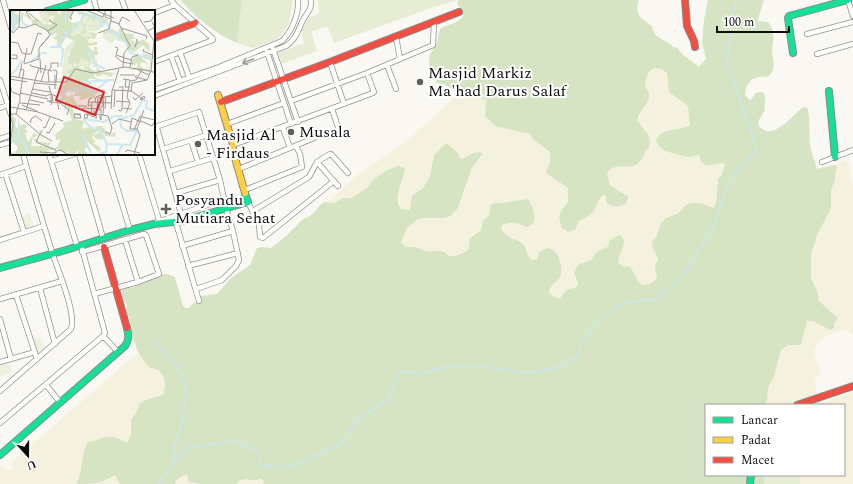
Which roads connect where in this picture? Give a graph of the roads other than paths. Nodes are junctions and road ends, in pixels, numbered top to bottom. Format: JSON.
{"nodes":[{"id":1,"x":3,"y":0,"type":"edge"},
{"id":2,"x":84,"y":0,"type":"edge"},
{"id":3,"x":94,"y":0,"type":"edge"},
{"id":4,"x":122,"y":0,"type":"edge"},
{"id":5,"x":171,"y":0,"type":"edge"},
{"id":6,"x":298,"y":0,"type":"edge"},
{"id":7,"x":311,"y":0,"type":"edge"},
{"id":8,"x":685,"y":0,"type":"edge"},
{"id":9,"x":690,"y":0,"type":"edge"},
{"id":10,"x":848,"y":0,"type":"edge"},
{"id":11,"x":175,"y":5,"type":"junction"},
{"id":12,"x":299,"y":8,"type":"junction"},
{"id":13,"x":310,"y":9,"type":"junction"},
{"id":14,"x":6,"y":10,"type":"junction"},
{"id":15,"x":50,"y":10,"type":"edge"},
{"id":16,"x":97,"y":10,"type":"edge"},
{"id":17,"x":126,"y":10,"type":"edge"},
{"id":18,"x":0,"y":12,"type":"edge"},
{"id":19,"x":459,"y":12,"type":"dead end"},
{"id":20,"x":155,"y":13,"type":"edge"},
{"id":21,"x":853,"y":16,"type":"edge"},
{"id":22,"x":434,"y":22,"type":"junction"},
{"id":23,"x":853,"y":22,"type":"edge"},
{"id":24,"x":195,"y":23,"type":"junction"},
{"id":25,"x":10,"y":24,"type":"edge"},
{"id":26,"x":807,"y":34,"type":"dead end"},
{"id":27,"x":287,"y":36,"type":"junction"},
{"id":28,"x":295,"y":37,"type":"junction"},
{"id":29,"x":396,"y":37,"type":"junction"},
{"id":30,"x":155,"y":38,"type":"edge"},
{"id":31,"x":853,"y":44,"type":"edge"},
{"id":32,"x":272,"y":46,"type":"junction"},
{"id":33,"x":695,"y":47,"type":"dead end"},
{"id":34,"x":265,"y":48,"type":"junction"},
{"id":35,"x":274,"y":51,"type":"junction"},
{"id":36,"x":180,"y":52,"type":"junction"},
{"id":37,"x":793,"y":53,"type":"dead end"},
{"id":38,"x":267,"y":54,"type":"junction"},
{"id":39,"x":817,"y":54,"type":"dead end"},
{"id":40,"x":171,"y":56,"type":"junction"},
{"id":41,"x":400,"y":59,"type":"junction"},
{"id":42,"x":155,"y":62,"type":"edge"},
{"id":43,"x":330,"y":62,"type":"junction"},
{"id":44,"x":387,"y":65,"type":"junction"},
{"id":45,"x":185,"y":66,"type":"junction"},
{"id":46,"x":176,"y":69,"type":"junction"},
{"id":47,"x":367,"y":73,"type":"junction"},
{"id":48,"x":189,"y":77,"type":"junction"},
{"id":49,"x":284,"y":79,"type":"junction"},
{"id":50,"x":0,"y":80,"type":"edge"},
{"id":51,"x":182,"y":82,"type":"junction"},
{"id":52,"x":276,"y":82,"type":"junction"},
{"id":53,"x":337,"y":84,"type":"junction"},
{"id":54,"x":1,"y":86,"type":"edge"},
{"id":55,"x":396,"y":89,"type":"dead end"},
{"id":56,"x":155,"y":90,"type":"edge"},
{"id":57,"x":829,"y":91,"type":"dead end"},
{"id":58,"x":218,"y":95,"type":"dead end"},
{"id":59,"x":155,"y":96,"type":"edge"},
{"id":60,"x":291,"y":101,"type":"junction"},
{"id":61,"x":221,"y":102,"type":"junction"},
{"id":62,"x":284,"y":103,"type":"junction"},
{"id":63,"x":344,"y":104,"type":"junction"},
{"id":64,"x":8,"y":106,"type":"junction"},
{"id":65,"x":0,"y":108,"type":"edge"},
{"id":66,"x":332,"y":109,"type":"junction"},
{"id":67,"x":10,"y":112,"type":"edge"},
{"id":68,"x":298,"y":122,"type":"junction"},
{"id":69,"x":227,"y":124,"type":"junction"},
{"id":70,"x":291,"y":124,"type":"junction"},
{"id":71,"x":283,"y":128,"type":"junction"},
{"id":72,"x":207,"y":135,"type":"junction"},
{"id":73,"x":10,"y":136,"type":"edge"},
{"id":74,"x":341,"y":136,"type":"dead end"},
{"id":75,"x":314,"y":138,"type":"dead end"},
{"id":76,"x":0,"y":139,"type":"edge"},
{"id":77,"x":191,"y":140,"type":"junction"},
{"id":78,"x":10,"y":142,"type":"edge"},
{"id":79,"x":0,"y":145,"type":"edge"},
{"id":80,"x":233,"y":145,"type":"junction"},
{"id":81,"x":296,"y":146,"type":"junction"},
{"id":82,"x":290,"y":148,"type":"junction"},
{"id":83,"x":163,"y":149,"type":"junction"},
{"id":84,"x":853,"y":150,"type":"edge"},
{"id":85,"x":23,"y":155,"type":"edge"},
{"id":86,"x":49,"y":155,"type":"edge"},
{"id":87,"x":71,"y":155,"type":"edge"},
{"id":88,"x":79,"y":155,"type":"edge"},
{"id":89,"x":107,"y":155,"type":"edge"},
{"id":90,"x":139,"y":155,"type":"edge"},
{"id":91,"x":834,"y":157,"type":"junction"},
{"id":92,"x":213,"y":158,"type":"junction"},
{"id":93,"x":52,"y":161,"type":"junction"},
{"id":94,"x":198,"y":162,"type":"junction"},
{"id":95,"x":317,"y":162,"type":"junction"},
{"id":96,"x":822,"y":162,"type":"dead end"},
{"id":97,"x":26,"y":166,"type":"junction"},
{"id":98,"x":239,"y":169,"type":"junction"},
{"id":99,"x":170,"y":171,"type":"junction"},
{"id":100,"x":348,"y":173,"type":"dead end"},
{"id":101,"x":2,"y":174,"type":"edge"},
{"id":102,"x":220,"y":180,"type":"junction"},
{"id":103,"x":334,"y":181,"type":"junction"},
{"id":104,"x":338,"y":186,"type":"dead end"},
{"id":105,"x":245,"y":190,"type":"junction"},
{"id":106,"x":176,"y":193,"type":"junction"},
{"id":107,"x":225,"y":199,"type":"junction"},
{"id":108,"x":248,"y":199,"type":"junction"},
{"id":109,"x":226,"y":209,"type":"junction"},
{"id":110,"x":253,"y":211,"type":"junction"},
{"id":111,"x":181,"y":214,"type":"junction"},
{"id":112,"x":175,"y":219,"type":"junction"},
{"id":113,"x":183,"y":221,"type":"junction"},
{"id":114,"x":158,"y":223,"type":"junction"},
{"id":115,"x":44,"y":226,"type":"junction"},
{"id":116,"x":130,"y":230,"type":"junction"},
{"id":117,"x":233,"y":231,"type":"junction"},
{"id":118,"x":24,"y":232,"type":"junction"},
{"id":119,"x":0,"y":238,"type":"edge"},
{"id":120,"x":103,"y":238,"type":"junction"},
{"id":121,"x":125,"y":240,"type":"junction"},
{"id":122,"x":104,"y":246,"type":"junction"},
{"id":123,"x":182,"y":246,"type":"junction"},
{"id":124,"x":80,"y":248,"type":"junction"},
{"id":125,"x":238,"y":253,"type":"junction"},
{"id":126,"x":52,"y":254,"type":"junction"},
{"id":127,"x":188,"y":266,"type":"junction"},
{"id":128,"x":0,"y":268,"type":"edge"},
{"id":129,"x":62,"y":281,"type":"junction"},
{"id":130,"x":138,"y":282,"type":"junction"},
{"id":131,"x":40,"y":288,"type":"junction"},
{"id":132,"x":116,"y":288,"type":"junction"},
{"id":133,"x":196,"y":289,"type":"junction"},
{"id":134,"x":94,"y":294,"type":"junction"},
{"id":135,"x":16,"y":295,"type":"junction"},
{"id":136,"x":0,"y":299,"type":"edge"},
{"id":137,"x":199,"y":301,"type":"dead end"},
{"id":138,"x":0,"y":319,"type":"edge"},
{"id":139,"x":103,"y":336,"type":"junction"},
{"id":140,"x":55,"y":344,"type":"junction"},
{"id":141,"x":35,"y":352,"type":"junction"},
{"id":142,"x":118,"y":352,"type":"junction"},
{"id":143,"x":11,"y":359,"type":"junction"},
{"id":144,"x":37,"y":359,"type":"junction"},
{"id":145,"x":0,"y":362,"type":"edge"},
{"id":146,"x":46,"y":385,"type":"junction"},
{"id":147,"x":853,"y":386,"type":"edge"},
{"id":148,"x":0,"y":391,"type":"edge"},
{"id":149,"x":60,"y":402,"type":"junction"},
{"id":150,"x":800,"y":404,"type":"edge"},
{"id":151,"x":0,"y":423,"type":"edge"},
{"id":152,"x":0,"y":455,"type":"edge"}],
"edges":[{"from":1,"to":14,"type":"street"},
{"from":2,"to":15,"type":"street"},
{"from":3,"to":16,"type":"street"},
{"from":4,"to":17,"type":"street"},
{"from":5,"to":11,"type":"street"},
{"from":6,"to":12,"type":"street"},
{"from":7,"to":13,"type":"street"},
{"from":8,"to":9,"type":"street"},
{"from":8,"to":33,"type":"street"},
{"from":10,"to":21,"type":"street"},
{"from":10,"to":37,"type":"street"},
{"from":11,"to":20,"type":"street"},
{"from":11,"to":24,"type":"street"},
{"from":12,"to":13,"type":"street"},
{"from":12,"to":27,"type":"street"},
{"from":13,"to":28,"type":"street"},
{"from":14,"to":18,"type":"street"},
{"from":14,"to":25,"type":"street"},
{"from":19,"to":22,"type":"street"},
{"from":22,"to":29,"type":"street"},
{"from":22,"to":41,"type":"street"},
{"from":23,"to":26,"type":"street"},
{"from":24,"to":30,"type":"street"},
{"from":24,"to":36,"type":"street"},
{"from":27,"to":28,"type":"street"},
{"from":27,"to":32,"type":"street"},
{"from":28,"to":35,"type":"street"},
{"from":29,"to":41,"type":"street"},
{"from":29,"to":43,"type":"street"},
{"from":31,"to":39,"type":"street"},
{"from":32,"to":34,"type":"street"},
{"from":32,"to":35,"type":"street"},
{"from":34,"to":38,"type":"street"},
{"from":34,"to":48,"type":"street"},
{"from":35,"to":38,"type":"street"},
{"from":35,"to":49,"type":"street"},
{"from":36,"to":40,"type":"street"},
{"from":36,"to":45,"type":"street"},
{"from":38,"to":51,"type":"street","one_way":true},
{"from":38,"to":52,"type":"street"},
{"from":40,"to":42,"type":"street"},
{"from":40,"to":46,"type":"street"},
{"from":41,"to":44,"type":"street"},
{"from":43,"to":49,"type":"street"},
{"from":43,"to":53,"type":"street"},
{"from":44,"to":47,"type":"street"},
{"from":44,"to":55,"type":"street"},
{"from":45,"to":46,"type":"street"},
{"from":45,"to":48,"type":"street"},
{"from":46,"to":51,"type":"street"},
{"from":47,"to":53,"type":"street"},
{"from":47,"to":63,"type":"street"},
{"from":48,"to":51,"type":"street"},
{"from":49,"to":52,"type":"street"},
{"from":49,"to":60,"type":"street"},
{"from":50,"to":54,"type":"street"},
{"from":51,"to":56,"type":"street"},
{"from":51,"to":59,"type":"street"},
{"from":52,"to":61,"type":"street"},
{"from":52,"to":62,"type":"street"},
{"from":53,"to":60,"type":"street"},
{"from":53,"to":63,"type":"street"},
{"from":54,"to":64,"type":"street"},
{"from":57,"to":91,"type":"street"},
{"from":58,"to":61,"type":"street"},
{"from":60,"to":68,"type":"street"},
{"from":61,"to":69,"type":"street"},
{"from":62,"to":69,"type":"street"},
{"from":62,"to":70,"type":"street"},
{"from":63,"to":66,"type":"street"},
{"from":64,"to":65,"type":"street"},
{"from":64,"to":67,"type":"street"},
{"from":66,"to":68,"type":"street"},
{"from":66,"to":74,"type":"street"},
{"from":68,"to":70,"type":"street"},
{"from":69,"to":80,"type":"street"},
{"from":70,"to":71,"type":"street"},
{"from":71,"to":80,"type":"street"},
{"from":71,"to":82,"type":"street"},
{"from":72,"to":77,"type":"street"},
{"from":72,"to":83,"type":"street"},
{"from":72,"to":92,"type":"street"},
{"from":73,"to":76,"type":"street"},
{"from":75,"to":81,"type":"street"},
{"from":77,"to":83,"type":"street"},
{"from":77,"to":94,"type":"street"},
{"from":78,"to":79,"type":"street"},
{"from":80,"to":98,"type":"street"},
{"from":81,"to":82,"type":"street"},
{"from":81,"to":105,"type":"street"},
{"from":82,"to":98,"type":"street"},
{"from":83,"to":99,"type":"street"},
{"from":84,"to":91,"type":"street"},
{"from":85,"to":97,"type":"street"},
{"from":86,"to":93,"type":"street"},
{"from":87,"to":93,"type":"street"},
{"from":88,"to":120,"type":"street"},
{"from":89,"to":116,"type":"street"},
{"from":90,"to":114,"type":"street"},
{"from":91,"to":96,"type":"street"},
{"from":92,"to":94,"type":"street"},
{"from":92,"to":102,"type":"street"},
{"from":93,"to":124,"type":"street"},
{"from":94,"to":99,"type":"street"},
{"from":95,"to":100,"type":"street"},
{"from":95,"to":103,"type":"street"},
{"from":95,"to":110,"type":"street"},
{"from":97,"to":101,"type":"street"},
{"from":97,"to":115,"type":"street"},
{"from":98,"to":105,"type":"street"},
{"from":99,"to":106,"type":"street"},
{"from":101,"to":118,"type":"street"},
{"from":102,"to":106,"type":"street"},
{"from":102,"to":107,"type":"street"},
{"from":103,"to":104,"type":"street"},
{"from":103,"to":110,"type":"street"},
{"from":105,"to":108,"type":"street"},
{"from":106,"to":111,"type":"street"},
{"from":107,"to":109,"type":"street"},
{"from":107,"to":111,"type":"street"},
{"from":108,"to":109,"type":"street"},
{"from":108,"to":110,"type":"street"},
{"from":109,"to":113,"type":"street"},
{"from":109,"to":117,"type":"street"},
{"from":111,"to":112,"type":"street"},
{"from":111,"to":113,"type":"street"},
{"from":112,"to":113,"type":"street"},
{"from":112,"to":114,"type":"street"},
{"from":112,"to":123,"type":"street"},
{"from":114,"to":116,"type":"street"},
{"from":115,"to":118,"type":"street"},
{"from":115,"to":126,"type":"street"},
{"from":116,"to":120,"type":"street"},
{"from":117,"to":123,"type":"street"},
{"from":117,"to":125,"type":"street"},
{"from":118,"to":119,"type":"street"},
{"from":120,"to":124,"type":"street"},
{"from":121,"to":122,"type":"street"},
{"from":121,"to":130,"type":"street"},
{"from":121,"to":130,"type":"street"},
{"from":122,"to":124,"type":"street"},
{"from":122,"to":132,"type":"street"},
{"from":123,"to":127,"type":"street"},
{"from":124,"to":126,"type":"street"},
{"from":124,"to":134,"type":"street"},
{"from":125,"to":127,"type":"street"},
{"from":125,"to":133,"type":"street"},
{"from":126,"to":128,"type":"street"},
{"from":126,"to":129,"type":"street"},
{"from":127,"to":133,"type":"street"},
{"from":129,"to":131,"type":"street"},
{"from":129,"to":140,"type":"street"},
{"from":130,"to":132,"type":"street"},
{"from":131,"to":135,"type":"street"},
{"from":131,"to":140,"type":"street"},
{"from":132,"to":134,"type":"street"},
{"from":132,"to":142,"type":"street"},
{"from":133,"to":137,"type":"street"},
{"from":134,"to":139,"type":"street"},
{"from":135,"to":136,"type":"street"},
{"from":135,"to":141,"type":"street"},
{"from":138,"to":143,"type":"street"},
{"from":139,"to":142,"type":"street"},
{"from":139,"to":146,"type":"street"},
{"from":140,"to":144,"type":"street"},
{"from":141,"to":143,"type":"street"},
{"from":141,"to":144,"type":"street"},
{"from":142,"to":149,"type":"street"},
{"from":143,"to":145,"type":"street"},
{"from":144,"to":148,"type":"street"},
{"from":146,"to":149,"type":"street"},
{"from":146,"to":151,"type":"street"},
{"from":147,"to":150,"type":"street"},
{"from":149,"to":152,"type":"street"}]}
